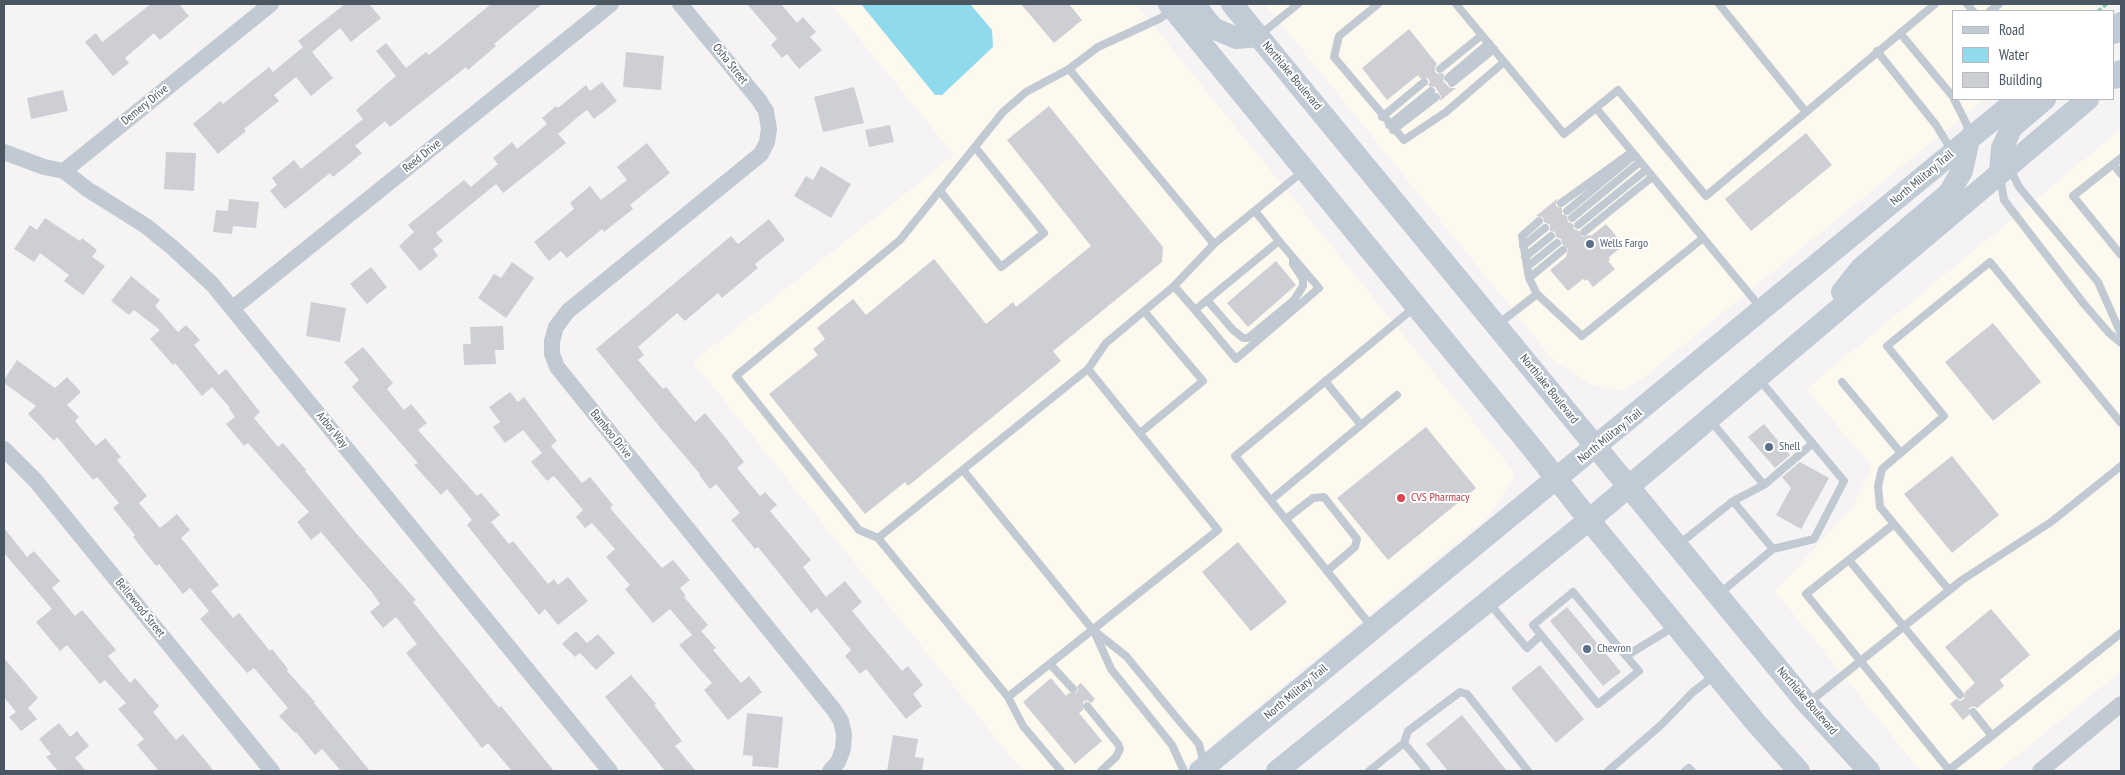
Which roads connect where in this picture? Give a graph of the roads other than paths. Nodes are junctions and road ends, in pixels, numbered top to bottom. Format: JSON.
{"nodes":[{"id":1,"x":271,"y":4,"type":"edge"},
{"id":2,"x":611,"y":4,"type":"edge"},
{"id":3,"x":680,"y":4,"type":"edge"},
{"id":4,"x":1232,"y":4,"type":"edge"},
{"id":5,"x":1298,"y":4,"type":"edge"},
{"id":6,"x":1378,"y":4,"type":"edge"},
{"id":7,"x":1456,"y":4,"type":"edge"},
{"id":8,"x":1719,"y":4,"type":"edge"},
{"id":9,"x":1935,"y":4,"type":"edge"},
{"id":10,"x":1179,"y":5,"type":"edge"},
{"id":11,"x":1900,"y":33,"type":"junction"},
{"id":12,"x":1482,"y":35,"type":"junction"},
{"id":13,"x":1258,"y":36,"type":"junction"},
{"id":14,"x":1492,"y":46,"type":"junction"},
{"id":15,"x":1877,"y":51,"type":"junction"},
{"id":16,"x":1504,"y":62,"type":"junction"},
{"id":17,"x":1440,"y":68,"type":"dead end"},
{"id":18,"x":1069,"y":70,"type":"junction"},
{"id":19,"x":1450,"y":80,"type":"dead end"},
{"id":20,"x":1424,"y":82,"type":"dead end"},
{"id":21,"x":1434,"y":94,"type":"dead end"},
{"id":22,"x":1952,"y":96,"type":"edge"},
{"id":23,"x":1955,"y":100,"type":"edge"},
{"id":24,"x":2017,"y":100,"type":"edge"},
{"id":25,"x":2044,"y":100,"type":"edge"},
{"id":26,"x":2087,"y":100,"type":"edge"},
{"id":27,"x":1596,"y":108,"type":"junction"},
{"id":28,"x":1806,"y":112,"type":"junction"},
{"id":29,"x":1382,"y":116,"type":"junction"},
{"id":30,"x":1391,"y":127,"type":"junction"},
{"id":31,"x":769,"y":129,"type":"joint"},
{"id":32,"x":1961,"y":145,"type":"junction"},
{"id":33,"x":975,"y":148,"type":"junction"},
{"id":34,"x":4,"y":152,"type":"edge"},
{"id":35,"x":1633,"y":153,"type":"junction"},
{"id":36,"x":2121,"y":158,"type":"edge"},
{"id":37,"x":1640,"y":162,"type":"junction"},
{"id":38,"x":2113,"y":164,"type":"junction"},
{"id":39,"x":2004,"y":168,"type":"junction"},
{"id":40,"x":64,"y":170,"type":"junction"},
{"id":41,"x":1305,"y":170,"type":"junction"},
{"id":42,"x":1646,"y":170,"type":"junction"},
{"id":43,"x":2121,"y":174,"type":"edge"},
{"id":44,"x":1652,"y":177,"type":"junction"},
{"id":45,"x":940,"y":192,"type":"junction"},
{"id":46,"x":1561,"y":203,"type":"dead end"},
{"id":47,"x":1255,"y":211,"type":"junction"},
{"id":48,"x":1567,"y":211,"type":"dead end"},
{"id":49,"x":1572,"y":218,"type":"dead end"},
{"id":50,"x":1539,"y":221,"type":"dead end"},
{"id":51,"x":1578,"y":225,"type":"dead end"},
{"id":52,"x":1545,"y":228,"type":"dead end"},
{"id":53,"x":1584,"y":232,"type":"dead end"},
{"id":54,"x":1551,"y":236,"type":"dead end"},
{"id":55,"x":1703,"y":238,"type":"junction"},
{"id":56,"x":1279,"y":240,"type":"junction"},
{"id":57,"x":1557,"y":243,"type":"dead end"},
{"id":58,"x":1214,"y":244,"type":"junction"},
{"id":59,"x":1523,"y":246,"type":"junction"},
{"id":60,"x":1563,"y":250,"type":"dead end"},
{"id":61,"x":2121,"y":255,"type":"edge"},
{"id":62,"x":1293,"y":256,"type":"junction"},
{"id":63,"x":1525,"y":257,"type":"junction"},
{"id":64,"x":1527,"y":267,"type":"junction"},
{"id":65,"x":1529,"y":278,"type":"junction"},
{"id":66,"x":1174,"y":286,"type":"junction"},
{"id":67,"x":1537,"y":294,"type":"junction"},
{"id":68,"x":1207,"y":300,"type":"junction"},
{"id":69,"x":1417,"y":306,"type":"junction"},
{"id":70,"x":233,"y":308,"type":"junction"},
{"id":71,"x":1195,"y":310,"type":"junction"},
{"id":72,"x":1762,"y":310,"type":"junction"},
{"id":73,"x":1144,"y":311,"type":"junction"},
{"id":74,"x":1497,"y":325,"type":"junction"},
{"id":75,"x":1811,"y":332,"type":"junction"},
{"id":76,"x":2121,"y":334,"type":"edge"},
{"id":77,"x":2121,"y":343,"type":"edge"},
{"id":78,"x":1088,"y":369,"type":"junction"},
{"id":79,"x":1758,"y":377,"type":"junction"},
{"id":80,"x":1325,"y":381,"type":"junction"},
{"id":81,"x":1842,"y":382,"type":"dead end"},
{"id":82,"x":1397,"y":395,"type":"dead end"},
{"id":83,"x":1709,"y":419,"type":"junction"},
{"id":84,"x":2121,"y":423,"type":"edge"},
{"id":85,"x":1361,"y":425,"type":"junction"},
{"id":86,"x":1140,"y":432,"type":"junction"},
{"id":87,"x":1812,"y":444,"type":"junction"},
{"id":88,"x":1597,"y":446,"type":"junction"},
{"id":89,"x":4,"y":449,"type":"edge"},
{"id":90,"x":1901,"y":454,"type":"junction"},
{"id":91,"x":2121,"y":466,"type":"edge"},
{"id":92,"x":963,"y":470,"type":"junction"},
{"id":93,"x":1558,"y":479,"type":"junction"},
{"id":94,"x":1764,"y":486,"type":"junction"},
{"id":95,"x":1628,"y":488,"type":"junction"},
{"id":96,"x":1271,"y":500,"type":"junction"},
{"id":97,"x":1733,"y":500,"type":"junction"},
{"id":98,"x":1286,"y":519,"type":"junction"},
{"id":99,"x":1589,"y":520,"type":"junction"},
{"id":100,"x":1894,"y":524,"type":"junction"},
{"id":101,"x":878,"y":538,"type":"junction"},
{"id":102,"x":1676,"y":546,"type":"junction"},
{"id":103,"x":1773,"y":549,"type":"junction"},
{"id":104,"x":1849,"y":560,"type":"junction"},
{"id":105,"x":1327,"y":571,"type":"junction"},
{"id":106,"x":1949,"y":590,"type":"junction"},
{"id":107,"x":1718,"y":596,"type":"junction"},
{"id":108,"x":1488,"y":602,"type":"junction"},
{"id":109,"x":1677,"y":625,"type":"junction"},
{"id":110,"x":1903,"y":627,"type":"junction"},
{"id":111,"x":1373,"y":629,"type":"junction"},
{"id":112,"x":1093,"y":630,"type":"junction"},
{"id":113,"x":2121,"y":633,"type":"edge"},
{"id":114,"x":1541,"y":635,"type":"junction"},
{"id":115,"x":1626,"y":656,"type":"junction"},
{"id":116,"x":1860,"y":661,"type":"junction"},
{"id":117,"x":1050,"y":664,"type":"junction"},
{"id":118,"x":1716,"y":674,"type":"junction"},
{"id":119,"x":1073,"y":689,"type":"dead end"},
{"id":120,"x":1960,"y":695,"type":"dead end"},
{"id":121,"x":1008,"y":697,"type":"junction"},
{"id":122,"x":1808,"y":704,"type":"junction"},
{"id":123,"x":2121,"y":704,"type":"edge"},
{"id":124,"x":1087,"y":706,"type":"dead end"},
{"id":125,"x":1973,"y":712,"type":"dead end"},
{"id":126,"x":1992,"y":736,"type":"junction"},
{"id":127,"x":1404,"y":743,"type":"junction"},
{"id":128,"x":1199,"y":770,"type":"edge"},
{"id":129,"x":1281,"y":770,"type":"edge"},
{"id":130,"x":272,"y":771,"type":"edge"},
{"id":131,"x":610,"y":771,"type":"edge"},
{"id":132,"x":830,"y":771,"type":"edge"},
{"id":133,"x":1061,"y":771,"type":"edge"},
{"id":134,"x":1101,"y":771,"type":"edge"},
{"id":135,"x":1369,"y":771,"type":"edge"},
{"id":136,"x":1427,"y":771,"type":"edge"},
{"id":137,"x":1528,"y":771,"type":"edge"},
{"id":138,"x":1608,"y":771,"type":"edge"},
{"id":139,"x":1685,"y":771,"type":"edge"},
{"id":140,"x":1692,"y":771,"type":"edge"},
{"id":141,"x":1799,"y":771,"type":"edge"},
{"id":142,"x":1869,"y":771,"type":"edge"},
{"id":143,"x":2040,"y":771,"type":"edge"}],
"edges":[{"from":1,"to":40,"type":"street","name":"Demery Drive"},
{"from":2,"to":70,"type":"street","name":"Reed Drive"},
{"from":3,"to":31,"type":"street","name":"Osha Street"},
{"from":4,"to":13,"type":"main road","name":"Northlake Boulevard"},
{"from":5,"to":13,"type":"lane"},
{"from":6,"to":29,"type":"lane"},
{"from":7,"to":12,"type":"lane"},
{"from":8,"to":28,"type":"lane"},
{"from":9,"to":11,"type":"lane"},
{"from":10,"to":13,"type":"main road"},
{"from":10,"to":18,"type":"lane"},
{"from":10,"to":41,"type":"main road"},
{"from":11,"to":15,"type":"lane"},
{"from":11,"to":22,"type":"lane"},
{"from":12,"to":14,"type":"lane"},
{"from":12,"to":17,"type":"lane"},
{"from":13,"to":74,"type":"main road","name":"Northlake Boulevard"},
{"from":14,"to":16,"type":"lane"},
{"from":14,"to":19,"type":"lane"},
{"from":15,"to":28,"type":"lane"},
{"from":15,"to":32,"type":"lane"},
{"from":16,"to":27,"type":"lane"},
{"from":16,"to":30,"type":"lane"},
{"from":18,"to":33,"type":"lane"},
{"from":18,"to":58,"type":"lane"},
{"from":20,"to":29,"type":"lane"},
{"from":21,"to":30,"type":"lane"},
{"from":23,"to":32,"type":"lane"},
{"from":24,"to":32,"type":"main road","name":"North Military Trail"},
{"from":25,"to":39,"type":"main road"},
{"from":26,"to":39,"type":"main road"},
{"from":27,"to":28,"type":"lane"},
{"from":27,"to":35,"type":"lane"},
{"from":29,"to":30,"type":"lane"},
{"from":31,"to":132,"type":"street","name":"Bamboo Drive"},
{"from":32,"to":72,"type":"main road","name":"North Military Trail"},
{"from":32,"to":75,"type":"main road"},
{"from":33,"to":45,"type":"lane"},
{"from":33,"to":45,"type":"lane"},
{"from":34,"to":40,"type":"street","name":"Arbor Way"},
{"from":35,"to":37,"type":"lane"},
{"from":35,"to":46,"type":"lane"},
{"from":35,"to":48,"type":"lane"},
{"from":36,"to":38,"type":"lane"},
{"from":37,"to":42,"type":"lane"},
{"from":37,"to":49,"type":"lane"},
{"from":38,"to":43,"type":"lane"},
{"from":38,"to":61,"type":"lane"},
{"from":39,"to":75,"type":"main road"},
{"from":39,"to":76,"type":"lane"},
{"from":39,"to":77,"type":"lane"},
{"from":40,"to":70,"type":"street","name":"Arbor Way"},
{"from":41,"to":47,"type":"lane"},
{"from":41,"to":69,"type":"main road"},
{"from":42,"to":44,"type":"lane"},
{"from":42,"to":51,"type":"lane"},
{"from":44,"to":53,"type":"lane"},
{"from":44,"to":55,"type":"lane"},
{"from":45,"to":101,"type":"lane"},
{"from":47,"to":56,"type":"lane"},
{"from":47,"to":58,"type":"lane"},
{"from":50,"to":59,"type":"lane"},
{"from":52,"to":59,"type":"lane"},
{"from":54,"to":63,"type":"lane"},
{"from":55,"to":67,"type":"lane"},
{"from":55,"to":72,"type":"lane"},
{"from":56,"to":62,"type":"lane"},
{"from":56,"to":68,"type":"lane"},
{"from":57,"to":64,"type":"lane"},
{"from":58,"to":66,"type":"lane"},
{"from":59,"to":63,"type":"lane"},
{"from":60,"to":65,"type":"lane"},
{"from":62,"to":68,"type":"lane"},
{"from":62,"to":71,"type":"lane"},
{"from":63,"to":64,"type":"lane"},
{"from":64,"to":65,"type":"lane"},
{"from":65,"to":67,"type":"lane"},
{"from":66,"to":71,"type":"lane"},
{"from":66,"to":73,"type":"lane"},
{"from":67,"to":74,"type":"lane"},
{"from":68,"to":71,"type":"lane"},
{"from":69,"to":80,"type":"lane"},
{"from":69,"to":93,"type":"main road"},
{"from":70,"to":131,"type":"street","name":"Arbor Way"},
{"from":72,"to":88,"type":"main road","name":"North Military Trail"},
{"from":73,"to":78,"type":"lane"},
{"from":73,"to":86,"type":"lane"},
{"from":74,"to":88,"type":"main road","name":"Northlake Boulevard"},
{"from":75,"to":79,"type":"main road"},
{"from":78,"to":86,"type":"lane"},
{"from":78,"to":92,"type":"lane"},
{"from":79,"to":83,"type":"main road"},
{"from":79,"to":87,"type":"lane"},
{"from":80,"to":85,"type":"lane"},
{"from":80,"to":96,"type":"lane"},
{"from":81,"to":90,"type":"lane"},
{"from":82,"to":85,"type":"lane"},
{"from":83,"to":94,"type":"lane"},
{"from":83,"to":95,"type":"main road"},
{"from":84,"to":90,"type":"lane"},
{"from":85,"to":96,"type":"lane"},
{"from":86,"to":112,"type":"lane"},
{"from":87,"to":94,"type":"lane"},
{"from":87,"to":103,"type":"lane"},
{"from":88,"to":93,"type":"main road","name":"North Military Trail"},
{"from":88,"to":95,"type":"main road","name":"Northlake Boulevard"},
{"from":89,"to":130,"type":"street","name":"Bellewood Street"},
{"from":90,"to":100,"type":"lane"},
{"from":91,"to":106,"type":"lane"},
{"from":92,"to":101,"type":"lane"},
{"from":92,"to":112,"type":"lane"},
{"from":93,"to":99,"type":"main road"},
{"from":93,"to":111,"type":"main road","name":"North Military Trail"},
{"from":94,"to":97,"type":"lane"},
{"from":95,"to":99,"type":"main road"},
{"from":95,"to":102,"type":"main road","name":"Northlake Boulevard"},
{"from":96,"to":98,"type":"lane"},
{"from":97,"to":102,"type":"lane"},
{"from":97,"to":103,"type":"lane"},
{"from":98,"to":105,"type":"lane"},
{"from":98,"to":105,"type":"lane"},
{"from":99,"to":108,"type":"main road"},
{"from":99,"to":109,"type":"main road"},
{"from":100,"to":104,"type":"lane"},
{"from":100,"to":106,"type":"lane"},
{"from":101,"to":121,"type":"lane"},
{"from":102,"to":107,"type":"main road","name":"Northlake Boulevard"},
{"from":103,"to":107,"type":"lane"},
{"from":104,"to":110,"type":"lane"},
{"from":104,"to":116,"type":"lane"},
{"from":105,"to":111,"type":"lane"},
{"from":106,"to":110,"type":"lane"},
{"from":107,"to":122,"type":"main road","name":"Northlake Boulevard"},
{"from":108,"to":114,"type":"lane"},
{"from":108,"to":129,"type":"main road"},
{"from":109,"to":115,"type":"lane"},
{"from":109,"to":118,"type":"main road"},
{"from":110,"to":116,"type":"lane"},
{"from":110,"to":120,"type":"lane"},
{"from":111,"to":128,"type":"main road","name":"North Military Trail"},
{"from":112,"to":117,"type":"lane"},
{"from":112,"to":128,"type":"lane"},
{"from":112,"to":128,"type":"lane"},
{"from":113,"to":126,"type":"lane"},
{"from":114,"to":115,"type":"lane"},
{"from":114,"to":115,"type":"lane"},
{"from":116,"to":122,"type":"lane"},
{"from":116,"to":126,"type":"lane"},
{"from":117,"to":119,"type":"lane"},
{"from":117,"to":121,"type":"lane"},
{"from":118,"to":138,"type":"lane"},
{"from":118,"to":141,"type":"main road"},
{"from":121,"to":133,"type":"lane"},
{"from":122,"to":142,"type":"main road","name":"Northlake Boulevard"},
{"from":123,"to":143,"type":"street"},
{"from":124,"to":134,"type":"lane"},
{"from":125,"to":126,"type":"lane"},
{"from":127,"to":135,"type":"lane"},
{"from":127,"to":136,"type":"lane"},
{"from":127,"to":137,"type":"lane"},
{"from":139,"to":140,"type":"lane"}]}
